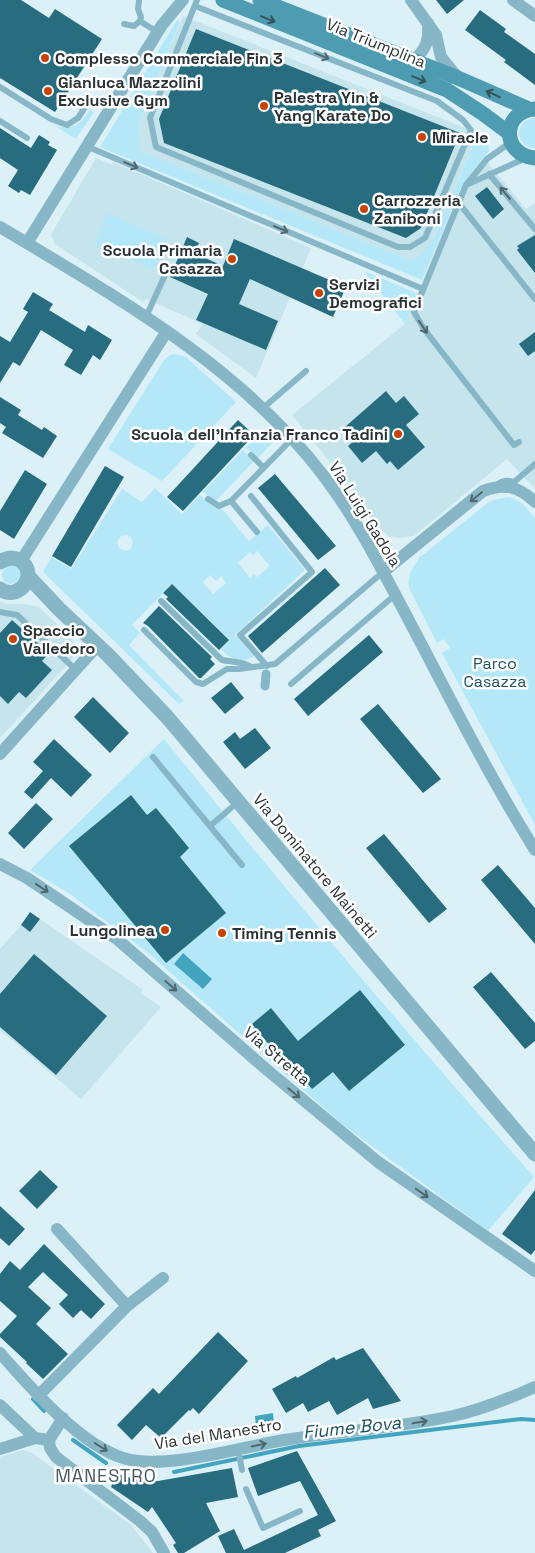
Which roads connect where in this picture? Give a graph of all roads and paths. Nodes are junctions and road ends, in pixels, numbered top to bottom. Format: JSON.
{"nodes":[{"id":1,"x":172,"y":0,"type":"edge"},
{"id":2,"x":183,"y":0,"type":"edge"},
{"id":3,"x":223,"y":0,"type":"edge"},
{"id":4,"x":260,"y":0,"type":"edge"},
{"id":5,"x":411,"y":0,"type":"edge"},
{"id":6,"x":513,"y":0,"type":"edge"},
{"id":7,"x":139,"y":1,"type":"edge"},
{"id":8,"x":196,"y":3,"type":"edge"},
{"id":9,"x":535,"y":16,"type":"edge"},
{"id":10,"x":428,"y":22,"type":"junction"},
{"id":11,"x":124,"y":24,"type":"dead end"},
{"id":12,"x":137,"y":24,"type":"junction"},
{"id":13,"x":159,"y":28,"type":"junction"},
{"id":14,"x":130,"y":34,"type":"dead end"},
{"id":15,"x":414,"y":61,"type":"junction"},
{"id":16,"x":458,"y":78,"type":"junction"},
{"id":17,"x":0,"y":87,"type":"edge"},
{"id":18,"x":89,"y":101,"type":"dead end"},
{"id":19,"x":532,"y":109,"type":"edge"},
{"id":20,"x":0,"y":121,"type":"edge"},
{"id":21,"x":27,"y":138,"type":"dead end"},
{"id":22,"x":510,"y":138,"type":"junction"},
{"id":23,"x":86,"y":146,"type":"junction"},
{"id":24,"x":531,"y":158,"type":"edge"},
{"id":25,"x":489,"y":174,"type":"junction"},
{"id":26,"x":466,"y":185,"type":"junction"},
{"id":27,"x":458,"y":202,"type":"junction"},
{"id":28,"x":0,"y":227,"type":"edge"},
{"id":29,"x":535,"y":229,"type":"edge"},
{"id":30,"x":27,"y":243,"type":"junction"},
{"id":31,"x":165,"y":275,"type":"dead end"},
{"id":32,"x":423,"y":289,"type":"junction"},
{"id":33,"x":535,"y":299,"type":"edge"},
{"id":34,"x":421,"y":307,"type":"dead end"},
{"id":35,"x":414,"y":312,"type":"junction"},
{"id":36,"x":146,"y":318,"type":"junction"},
{"id":37,"x":167,"y":331,"type":"junction"},
{"id":38,"x":306,"y":371,"type":"dead end"},
{"id":39,"x":474,"y":389,"type":"junction"},
{"id":40,"x":263,"y":408,"type":"junction"},
{"id":41,"x":511,"y":431,"type":"dead end"},
{"id":42,"x":292,"y":439,"type":"junction"},
{"id":43,"x":519,"y":442,"type":"dead end"},
{"id":44,"x":251,"y":455,"type":"dead end"},
{"id":45,"x":535,"y":464,"type":"edge"},
{"id":46,"x":264,"y":468,"type":"junction"},
{"id":47,"x":495,"y":486,"type":"junction"},
{"id":48,"x":251,"y":496,"type":"dead end"},
{"id":49,"x":208,"y":500,"type":"dead end"},
{"id":50,"x":231,"y":501,"type":"junction"},
{"id":51,"x":535,"y":502,"type":"edge"},
{"id":52,"x":257,"y":532,"type":"dead end"},
{"id":53,"x":2,"y":559,"type":"edge"},
{"id":54,"x":21,"y":562,"type":"junction"},
{"id":55,"x":383,"y":572,"type":"junction"},
{"id":56,"x":28,"y":576,"type":"junction"},
{"id":57,"x":0,"y":589,"type":"edge"},
{"id":58,"x":19,"y":591,"type":"junction"},
{"id":59,"x":395,"y":595,"type":"junction"},
{"id":60,"x":161,"y":601,"type":"dead end"},
{"id":61,"x":59,"y":609,"type":"junction"},
{"id":62,"x":0,"y":612,"type":"edge"},
{"id":63,"x":144,"y":630,"type":"dead end"},
{"id":64,"x":98,"y":644,"type":"junction"},
{"id":65,"x":251,"y":666,"type":"junction"},
{"id":66,"x":75,"y":670,"type":"junction"},
{"id":67,"x":266,"y":670,"type":"junction"},
{"id":68,"x":291,"y":684,"type":"dead end"},
{"id":69,"x":265,"y":686,"type":"dead end"},
{"id":70,"x":0,"y":754,"type":"edge"},
{"id":71,"x":153,"y":757,"type":"dead end"},
{"id":72,"x":238,"y":802,"type":"junction"},
{"id":73,"x":210,"y":826,"type":"junction"},
{"id":74,"x":535,"y":850,"type":"edge"},
{"id":75,"x":0,"y":864,"type":"edge"},
{"id":76,"x":242,"y":866,"type":"dead end"},
{"id":77,"x":535,"y":1154,"type":"edge"},
{"id":78,"x":57,"y":1229,"type":"dead end"},
{"id":79,"x":535,"y":1271,"type":"edge"},
{"id":80,"x":163,"y":1278,"type":"dead end"},
{"id":81,"x":127,"y":1306,"type":"junction"},
{"id":82,"x":0,"y":1353,"type":"edge"},
{"id":83,"x":535,"y":1387,"type":"edge"},
{"id":84,"x":38,"y":1396,"type":"junction"},
{"id":85,"x":0,"y":1405,"type":"edge"},
{"id":86,"x":63,"y":1418,"type":"junction"},
{"id":87,"x":35,"y":1438,"type":"junction"},
{"id":88,"x":49,"y":1440,"type":"junction"},
{"id":89,"x":0,"y":1449,"type":"edge"},
{"id":90,"x":238,"y":1452,"type":"junction"},
{"id":91,"x":242,"y":1470,"type":"dead end"},
{"id":92,"x":246,"y":1489,"type":"dead end"},
{"id":93,"x":300,"y":1511,"type":"dead end"},
{"id":94,"x":164,"y":1553,"type":"edge"}],
"edges":[{"from":1,"to":13,"type":"street"},
{"from":2,"to":13,"type":"street"},
{"from":3,"to":22,"type":"main road","name":"Via Triumplina","one_way":true},
{"from":4,"to":15,"type":"main road","name":"Via Triumplina"},
{"from":5,"to":10,"type":"street"},
{"from":6,"to":9,"type":"street"},
{"from":7,"to":12,"type":"lane"},
{"from":8,"to":8,"type":"lane","one_way":true},
{"from":10,"to":15,"type":"street"},
{"from":10,"to":16,"type":"street"},
{"from":11,"to":12,"type":"lane"},
{"from":12,"to":13,"type":"lane"},
{"from":12,"to":14,"type":"lane"},
{"from":13,"to":23,"type":"street"},
{"from":15,"to":16,"type":"main road","name":"Via Triumplina"},
{"from":19,"to":16,"type":"main road","name":"Via Triumplina","one_way":true},
{"from":17,"to":18,"type":"lane"},
{"from":19,"to":22,"type":"main road","name":"Via Triumplina"},
{"from":20,"to":21,"type":"lane"},
{"from":22,"to":24,"type":"main road","name":"Via Triumplina"},
{"from":22,"to":26,"type":"lane"},
{"from":23,"to":30,"type":"street"},
{"from":23,"to":32,"type":"lane","one_way":true},
{"from":24,"to":25,"type":"lane"},
{"from":25,"to":26,"type":"lane"},
{"from":29,"to":25,"type":"lane","one_way":true},
{"from":26,"to":27,"type":"lane"},
{"from":27,"to":32,"type":"lane"},
{"from":27,"to":33,"type":"lane"},
{"from":28,"to":30,"type":"street","name":"Via Luigi Gadola"},
{"from":30,"to":36,"type":"street","name":"Via Luigi Gadola"},
{"from":31,"to":36,"type":"lane"},
{"from":32,"to":35,"type":"lane"},
{"from":34,"to":35,"type":"lane"},
{"from":35,"to":39,"type":"lane","one_way":true},
{"from":36,"to":37,"type":"street","name":"Via Luigi Gadola"},
{"from":37,"to":40,"type":"street","name":"Via Luigi Gadola"},
{"from":37,"to":54,"type":"street"},
{"from":38,"to":40,"type":"lane"},
{"from":39,"to":41,"type":"lane"},
{"from":39,"to":43,"type":"lane"},
{"from":40,"to":42,"type":"street","name":"Via Luigi Gadola"},
{"from":42,"to":46,"type":"lane"},
{"from":42,"to":55,"type":"street","name":"Via Luigi Gadola"},
{"from":44,"to":46,"type":"lane"},
{"from":45,"to":47,"type":"lane"},
{"from":46,"to":50,"type":"lane"},
{"from":47,"to":51,"type":"street"},
{"from":47,"to":55,"type":"street","one_way":true},
{"from":48,"to":67,"type":"lane"},
{"from":49,"to":50,"type":"lane"},
{"from":50,"to":52,"type":"lane"},
{"from":53,"to":54,"type":"street"},
{"from":54,"to":56,"type":"street","name":"Via Dominatore Mainetti"},
{"from":55,"to":59,"type":"street","name":"Via Luigi Gadola"},
{"from":55,"to":67,"type":"lane"},
{"from":56,"to":58,"type":"street"},
{"from":56,"to":61,"type":"street","name":"Via Dominatore Mainetti"},
{"from":57,"to":58,"type":"street","name":"Via Dominatore Mainetti"},
{"from":58,"to":61,"type":"street","name":"Via Dominatore Mainetti"},
{"from":59,"to":68,"type":"lane"},
{"from":59,"to":74,"type":"street","name":"Via Luigi Gadola"},
{"from":60,"to":65,"type":"lane"},
{"from":61,"to":64,"type":"street","name":"Via Dominatore Mainetti"},
{"from":62,"to":66,"type":"lane"},
{"from":63,"to":65,"type":"lane"},
{"from":64,"to":66,"type":"street"},
{"from":64,"to":72,"type":"street","name":"Via Dominatore Mainetti"},
{"from":65,"to":67,"type":"lane"},
{"from":66,"to":70,"type":"street"},
{"from":67,"to":69,"type":"street"},
{"from":71,"to":73,"type":"lane"},
{"from":72,"to":73,"type":"lane"},
{"from":72,"to":77,"type":"street","name":"Via Dominatore Mainetti"},
{"from":73,"to":76,"type":"lane"},
{"from":75,"to":79,"type":"street","name":"Via Stretta","one_way":true},
{"from":78,"to":81,"type":"street"},
{"from":80,"to":81,"type":"street"},
{"from":81,"to":84,"type":"street"},
{"from":82,"to":84,"type":"street","name":"Via del Manestro"},
{"from":90,"to":83,"type":"street","name":"Via del Manestro","one_way":true},
{"from":84,"to":86,"type":"street","name":"Via del Manestro"},
{"from":85,"to":87,"type":"street"},
{"from":86,"to":88,"type":"street"},
{"from":86,"to":90,"type":"street","name":"Via del Manestro","one_way":true},
{"from":87,"to":88,"type":"street"},
{"from":87,"to":89,"type":"street"},
{"from":88,"to":94,"type":"street"},
{"from":90,"to":91,"type":"lane"},
{"from":92,"to":93,"type":"lane"}]}
